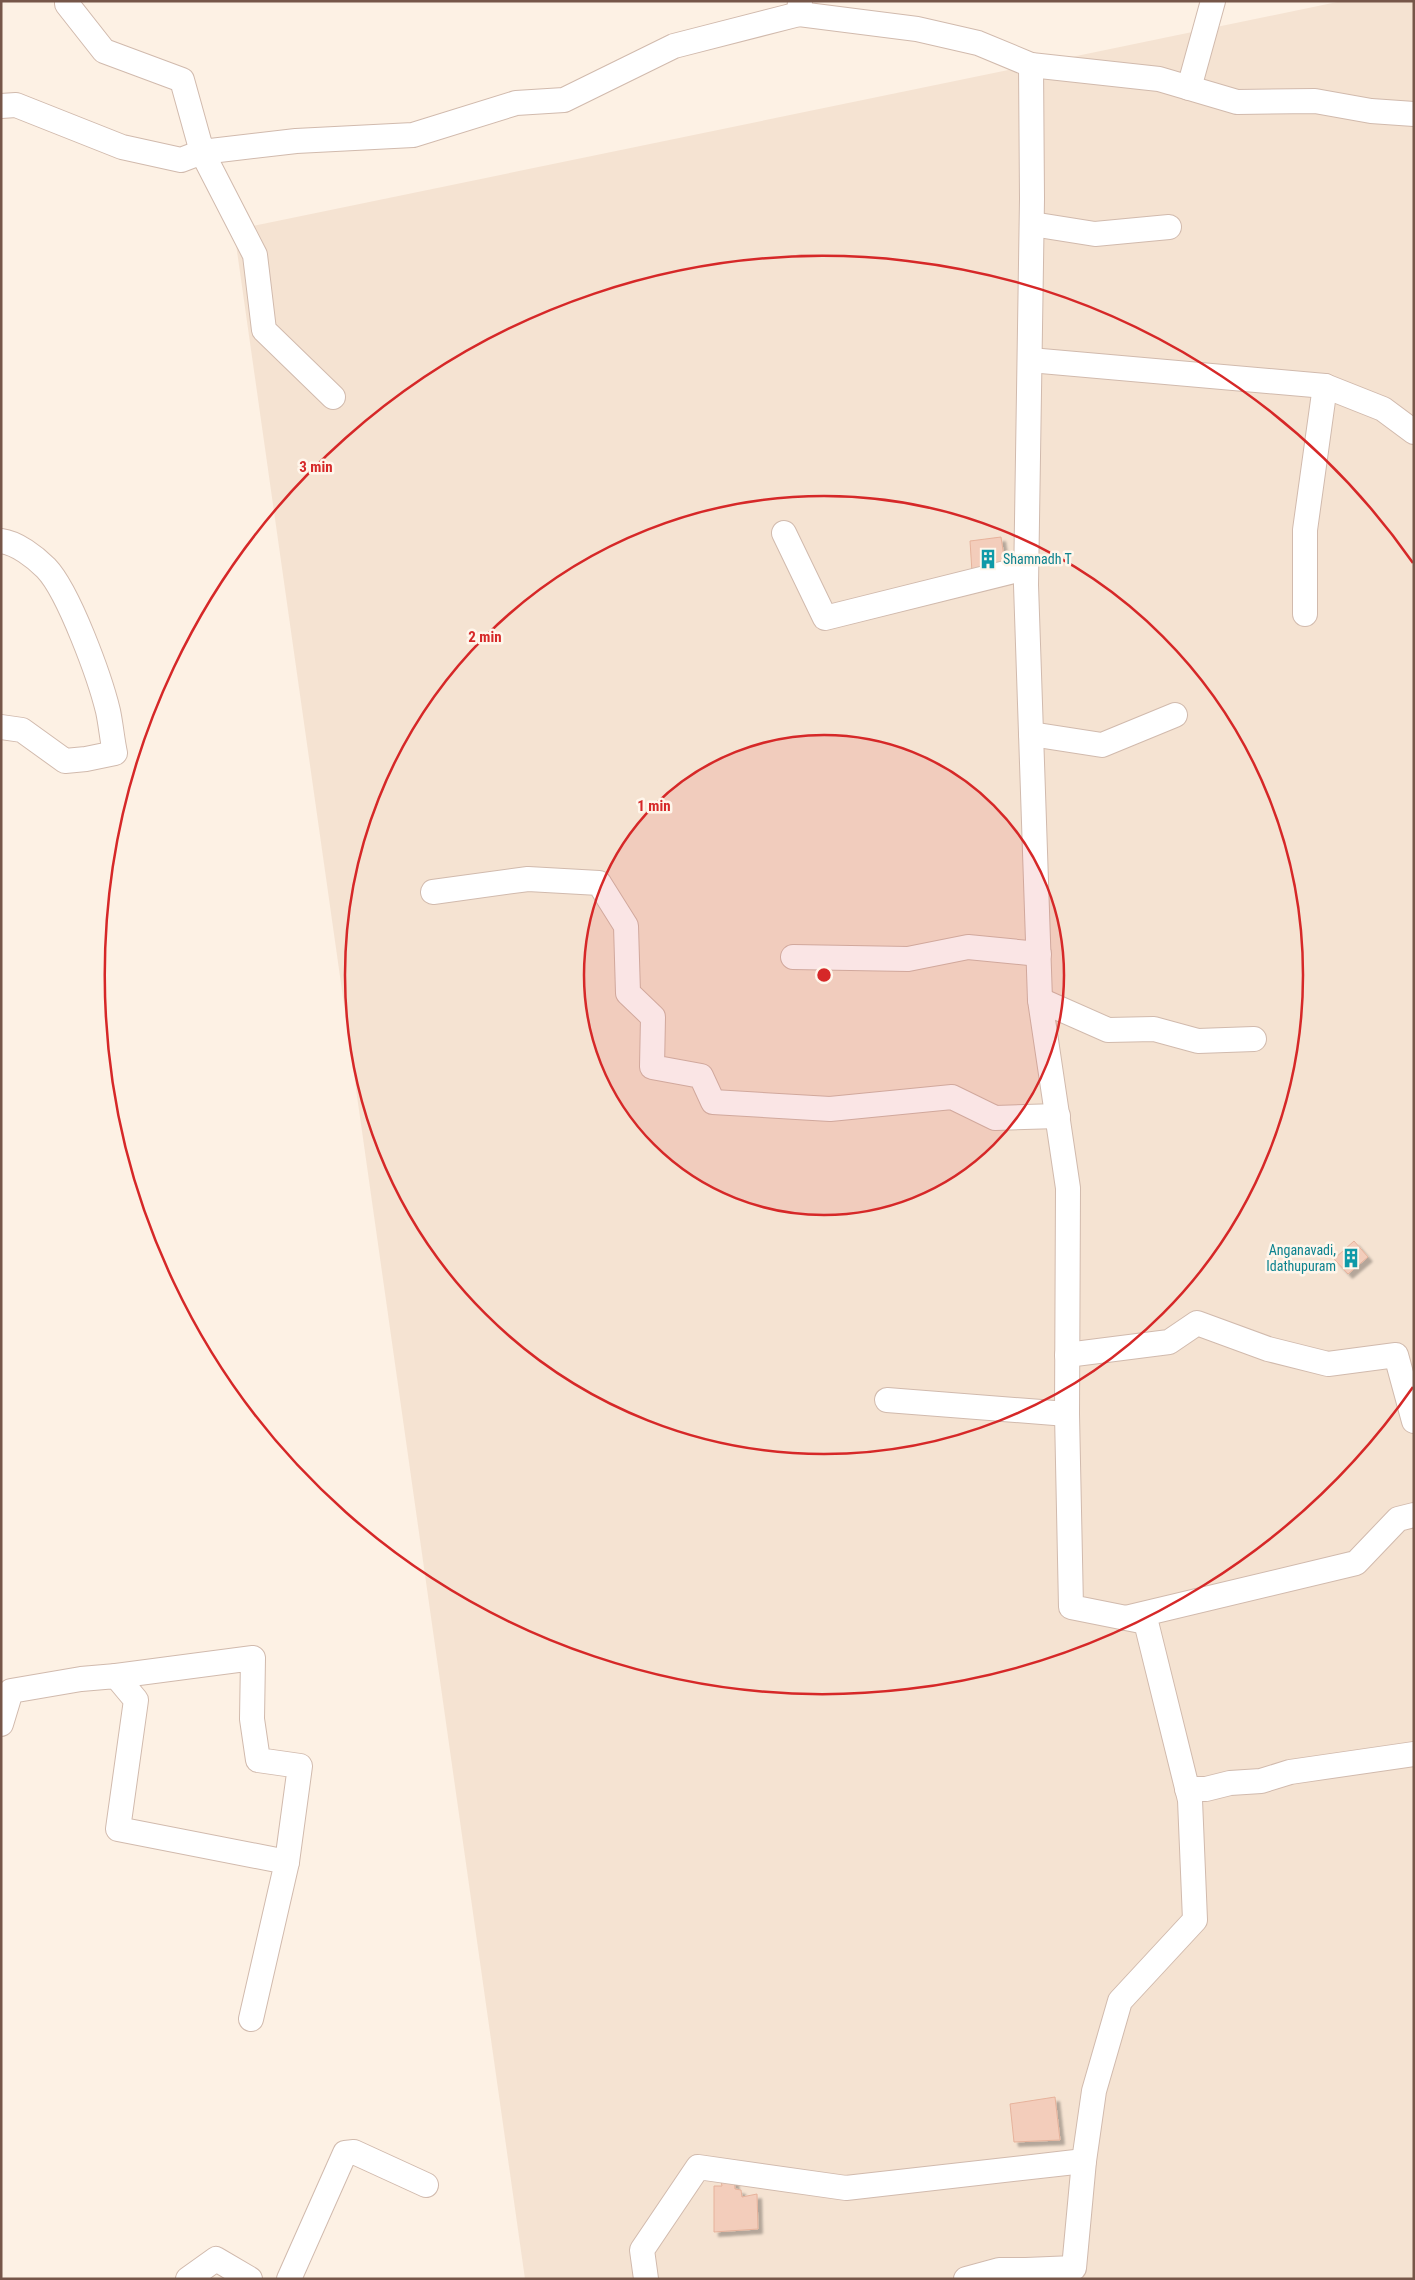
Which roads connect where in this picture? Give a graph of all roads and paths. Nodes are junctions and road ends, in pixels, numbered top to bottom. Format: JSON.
{"nodes":[{"id":1,"x":67,"y":1,"type":"edge"},
{"id":2,"x":1213,"y":1,"type":"edge"},
{"id":3,"x":799,"y":8,"type":"edge"},
{"id":4,"x":1031,"y":65,"type":"junction"},
{"id":5,"x":1189,"y":88,"type":"junction"},
{"id":6,"x":1,"y":106,"type":"edge"},
{"id":7,"x":1414,"y":114,"type":"edge"},
{"id":8,"x":202,"y":152,"type":"junction"},
{"id":9,"x":1032,"y":224,"type":"junction"},
{"id":10,"x":1169,"y":227,"type":"dead end"},
{"id":11,"x":1030,"y":360,"type":"junction"},
{"id":12,"x":1325,"y":386,"type":"junction"},
{"id":13,"x":333,"y":397,"type":"dead end"},
{"id":14,"x":1414,"y":432,"type":"edge"},
{"id":15,"x":784,"y":533,"type":"dead end"},
{"id":16,"x":1,"y":541,"type":"edge"},
{"id":17,"x":1026,"y":568,"type":"junction"},
{"id":18,"x":1306,"y":614,"type":"dead end"},
{"id":19,"x":1175,"y":715,"type":"dead end"},
{"id":20,"x":1,"y":727,"type":"edge"},
{"id":21,"x":1031,"y":734,"type":"junction"},
{"id":22,"x":433,"y":892,"type":"dead end"},
{"id":23,"x":1038,"y":954,"type":"junction"},
{"id":24,"x":793,"y":957,"type":"dead end"},
{"id":25,"x":1040,"y":1000,"type":"junction"},
{"id":26,"x":1254,"y":1039,"type":"dead end"},
{"id":27,"x":1058,"y":1116,"type":"junction"},
{"id":28,"x":1067,"y":1355,"type":"junction"},
{"id":29,"x":887,"y":1400,"type":"dead end"},
{"id":30,"x":1067,"y":1414,"type":"junction"},
{"id":31,"x":1414,"y":1421,"type":"edge"},
{"id":32,"x":1414,"y":1515,"type":"edge"},
{"id":33,"x":1124,"y":1618,"type":"junction"},
{"id":34,"x":116,"y":1676,"type":"junction"},
{"id":35,"x":1,"y":1724,"type":"edge"},
{"id":36,"x":1414,"y":1754,"type":"edge"},
{"id":37,"x":1187,"y":1789,"type":"junction"},
{"id":38,"x":287,"y":1862,"type":"junction"},
{"id":39,"x":251,"y":2019,"type":"dead end"},
{"id":40,"x":1084,"y":2161,"type":"junction"},
{"id":41,"x":426,"y":2185,"type":"dead end"},
{"id":42,"x":1024,"y":2274,"type":"edge"},
{"id":43,"x":188,"y":2279,"type":"edge"},
{"id":44,"x":250,"y":2279,"type":"edge"},
{"id":45,"x":289,"y":2279,"type":"edge"},
{"id":46,"x":646,"y":2279,"type":"edge"},
{"id":47,"x":966,"y":2279,"type":"edge"}],
"edges":[{"from":1,"to":8,"type":"street"},
{"from":2,"to":5,"type":"street"},
{"from":3,"to":4,"type":"street"},
{"from":3,"to":8,"type":"street"},
{"from":4,"to":5,"type":"street"},
{"from":4,"to":9,"type":"street"},
{"from":5,"to":7,"type":"street"},
{"from":6,"to":8,"type":"street"},
{"from":8,"to":13,"type":"street"},
{"from":9,"to":10,"type":"street"},
{"from":9,"to":11,"type":"street"},
{"from":11,"to":12,"type":"street"},
{"from":11,"to":17,"type":"street"},
{"from":12,"to":14,"type":"street"},
{"from":12,"to":18,"type":"street"},
{"from":15,"to":17,"type":"street"},
{"from":16,"to":20,"type":"street"},
{"from":17,"to":21,"type":"street"},
{"from":19,"to":21,"type":"street"},
{"from":21,"to":23,"type":"street"},
{"from":22,"to":27,"type":"street"},
{"from":23,"to":24,"type":"street"},
{"from":23,"to":25,"type":"street"},
{"from":25,"to":26,"type":"street"},
{"from":25,"to":27,"type":"street"},
{"from":27,"to":28,"type":"street"},
{"from":28,"to":30,"type":"street"},
{"from":28,"to":31,"type":"street"},
{"from":29,"to":30,"type":"street"},
{"from":30,"to":33,"type":"street"},
{"from":32,"to":33,"type":"street"},
{"from":33,"to":37,"type":"street"},
{"from":34,"to":35,"type":"street"},
{"from":34,"to":38,"type":"street"},
{"from":34,"to":38,"type":"street"},
{"from":36,"to":37,"type":"street"},
{"from":37,"to":40,"type":"street"},
{"from":38,"to":39,"type":"street"},
{"from":40,"to":42,"type":"street"},
{"from":40,"to":46,"type":"street"},
{"from":41,"to":45,"type":"street"},
{"from":42,"to":47,"type":"street"},
{"from":43,"to":44,"type":"street"}]}
